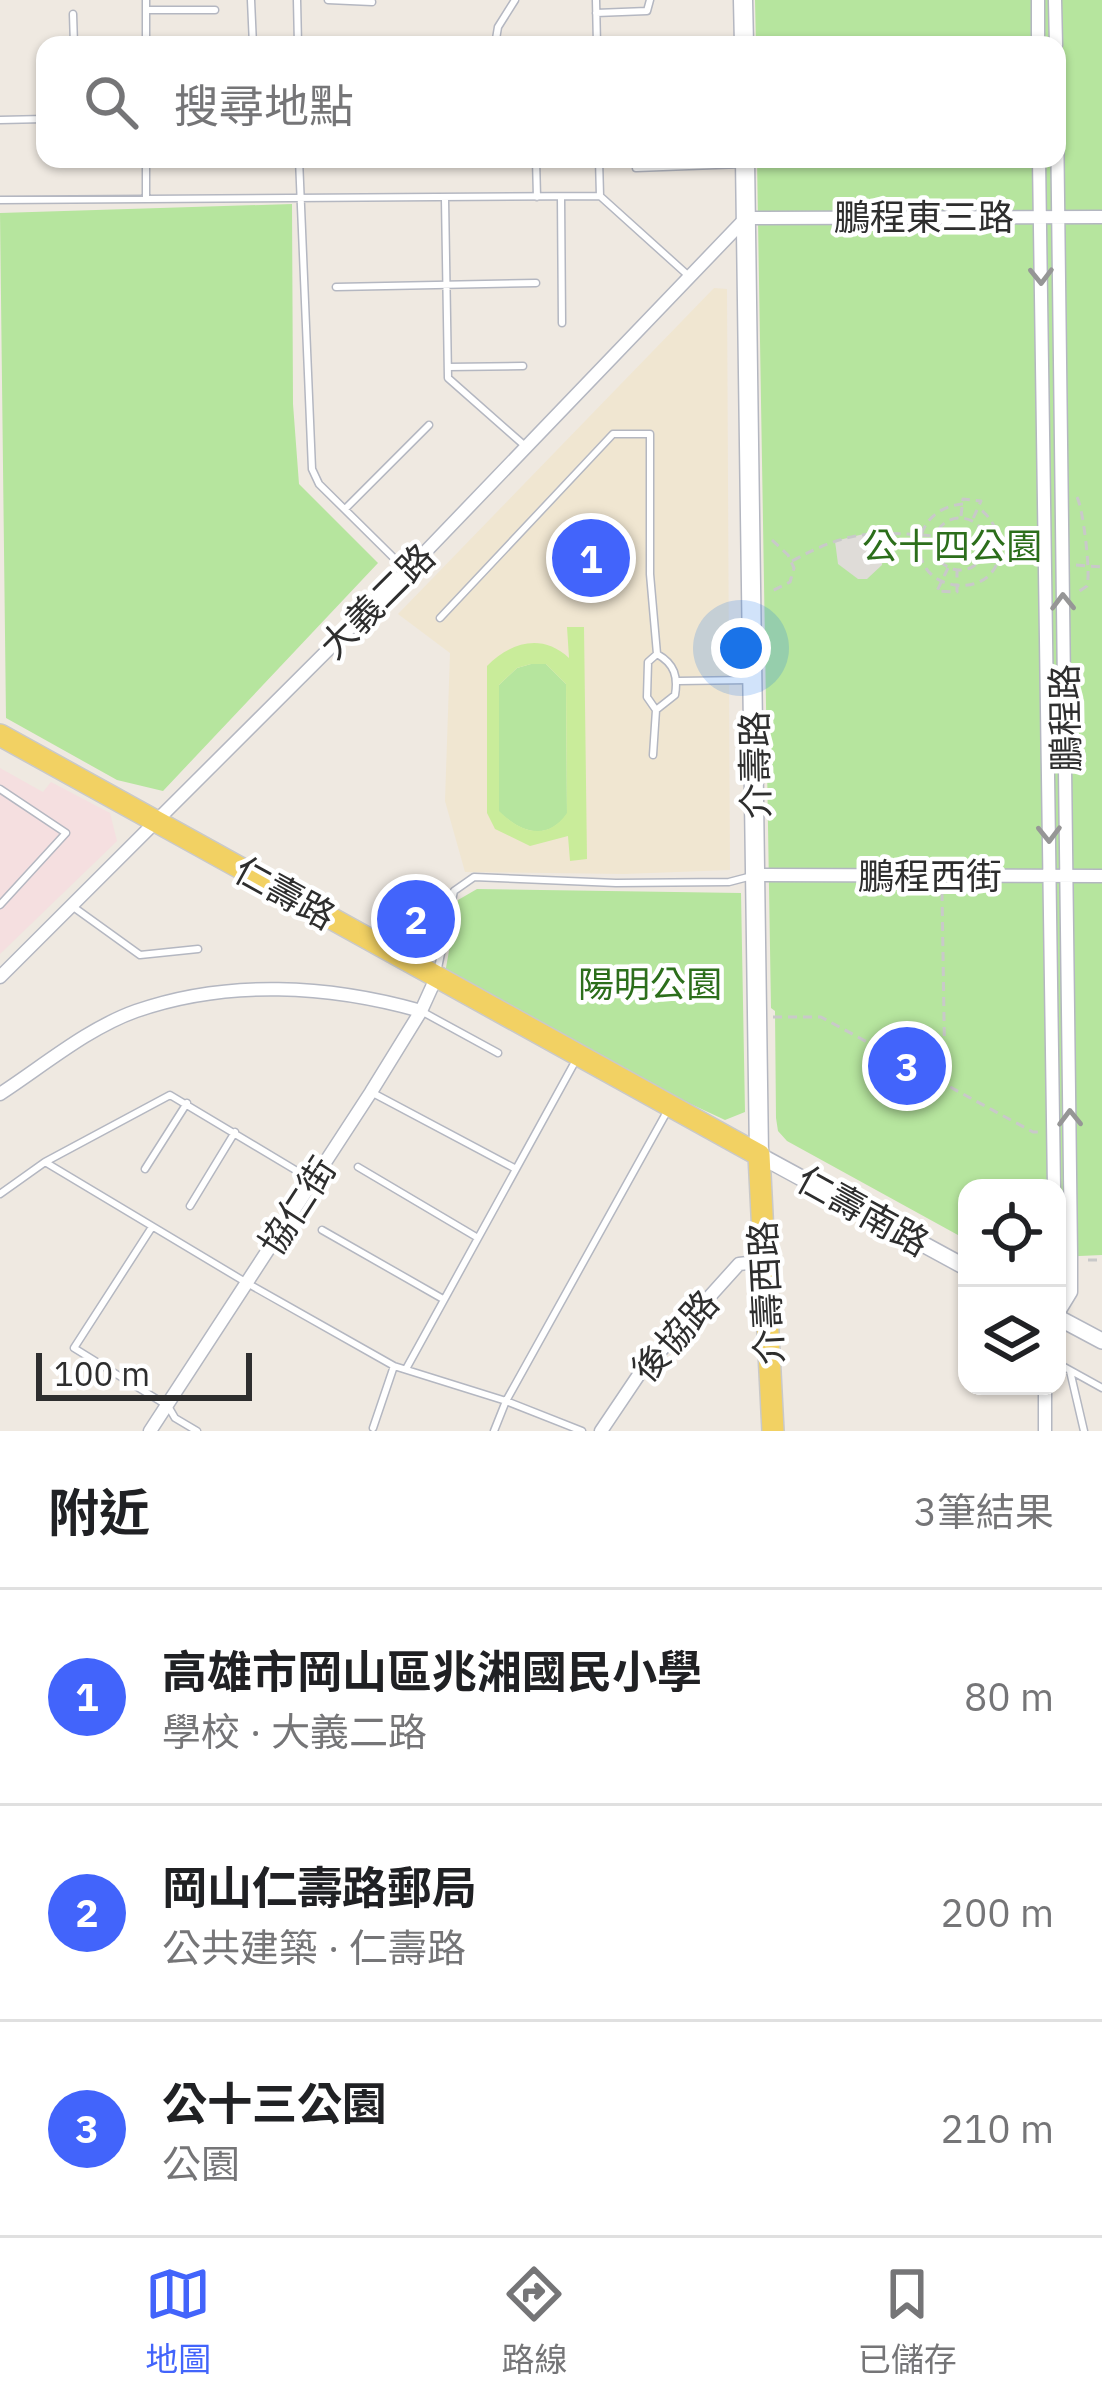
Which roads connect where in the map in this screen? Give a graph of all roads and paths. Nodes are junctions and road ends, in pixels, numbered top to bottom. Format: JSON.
{"nodes":[{"id":1,"x":146,"y":0,"type":"edge"},
{"id":2,"x":251,"y":0,"type":"edge"},
{"id":3,"x":297,"y":0,"type":"edge"},
{"id":4,"x":328,"y":0,"type":"edge"},
{"id":5,"x":514,"y":0,"type":"edge"},
{"id":6,"x":596,"y":0,"type":"edge"},
{"id":7,"x":650,"y":0,"type":"edge"},
{"id":8,"x":743,"y":0,"type":"edge"},
{"id":9,"x":1038,"y":0,"type":"edge"},
{"id":10,"x":1055,"y":0,"type":"edge"},
{"id":11,"x":372,"y":2,"type":"edge"},
{"id":12,"x":146,"y":10,"type":"junction"},
{"id":13,"x":215,"y":10,"type":"dead end"},
{"id":14,"x":73,"y":14,"type":"dead end"},
{"id":15,"x":596,"y":14,"type":"junction"},
{"id":16,"x":74,"y":36,"type":"edge"},
{"id":17,"x":146,"y":36,"type":"edge"},
{"id":18,"x":253,"y":36,"type":"edge"},
{"id":19,"x":298,"y":36,"type":"edge"},
{"id":20,"x":497,"y":36,"type":"edge"},
{"id":21,"x":597,"y":36,"type":"edge"},
{"id":22,"x":744,"y":36,"type":"edge"},
{"id":23,"x":1038,"y":36,"type":"edge"},
{"id":24,"x":1056,"y":36,"type":"edge"},
{"id":25,"x":36,"y":119,"type":"edge"},
{"id":26,"x":0,"y":120,"type":"edge"},
{"id":27,"x":146,"y":168,"type":"edge"},
{"id":28,"x":299,"y":168,"type":"edge"},
{"id":29,"x":537,"y":168,"type":"edge"},
{"id":30,"x":599,"y":168,"type":"edge"},
{"id":31,"x":745,"y":168,"type":"edge"},
{"id":32,"x":1039,"y":168,"type":"edge"},
{"id":33,"x":1058,"y":168,"type":"edge"},
{"id":34,"x":600,"y":196,"type":"junction"},
{"id":35,"x":445,"y":197,"type":"junction"},
{"id":36,"x":537,"y":197,"type":"junction"},
{"id":37,"x":561,"y":197,"type":"junction"},
{"id":38,"x":300,"y":198,"type":"junction"},
{"id":39,"x":146,"y":199,"type":"junction"},
{"id":40,"x":0,"y":200,"type":"edge"},
{"id":41,"x":1040,"y":217,"type":"junction"},
{"id":42,"x":1058,"y":217,"type":"junction"},
{"id":43,"x":1102,"y":217,"type":"edge"},
{"id":44,"x":746,"y":218,"type":"junction"},
{"id":45,"x":691,"y":278,"type":"junction"},
{"id":46,"x":536,"y":283,"type":"dead end"},
{"id":47,"x":446,"y":284,"type":"junction"},
{"id":48,"x":336,"y":287,"type":"dead end"},
{"id":49,"x":562,"y":323,"type":"dead end"},
{"id":50,"x":523,"y":366,"type":"dead end"},
{"id":51,"x":448,"y":367,"type":"junction"},
{"id":52,"x":429,"y":425,"type":"dead end"},
{"id":53,"x":527,"y":447,"type":"junction"},
{"id":54,"x":1075,"y":494,"type":"dead end"},
{"id":55,"x":963,"y":504,"type":"junction"},
{"id":56,"x":978,"y":507,"type":"junction"},
{"id":57,"x":345,"y":509,"type":"junction"},
{"id":58,"x":961,"y":518,"type":"junction"},
{"id":59,"x":972,"y":521,"type":"junction"},
{"id":60,"x":920,"y":535,"type":"junction"},
{"id":61,"x":936,"y":536,"type":"junction"},
{"id":62,"x":772,"y":540,"type":"dead end"},
{"id":63,"x":986,"y":544,"type":"junction"},
{"id":64,"x":1083,"y":546,"type":"junction"},
{"id":65,"x":1001,"y":547,"type":"junction"},
{"id":66,"x":1036,"y":547,"type":"dead end"},
{"id":67,"x":1076,"y":547,"type":"dead end"},
{"id":68,"x":793,"y":561,"type":"junction"},
{"id":69,"x":1076,"y":566,"type":"dead end"},
{"id":70,"x":949,"y":567,"type":"junction"},
{"id":71,"x":1091,"y":567,"type":"junction"},
{"id":72,"x":1102,"y":567,"type":"edge"},
{"id":73,"x":958,"y":569,"type":"junction"},
{"id":74,"x":407,"y":571,"type":"junction"},
{"id":75,"x":942,"y":581,"type":"junction"},
{"id":76,"x":957,"y":585,"type":"junction"},
{"id":77,"x":772,"y":591,"type":"dead end"},
{"id":78,"x":1076,"y":593,"type":"dead end"},
{"id":79,"x":440,"y":618,"type":"dead end"},
{"id":80,"x":657,"y":654,"type":"junction"},
{"id":81,"x":753,"y":680,"type":"junction"},
{"id":82,"x":678,"y":681,"type":"junction"},
{"id":83,"x":656,"y":710,"type":"junction"},
{"id":84,"x":0,"y":735,"type":"edge"},
{"id":85,"x":653,"y":755,"type":"dead end"},
{"id":86,"x":0,"y":789,"type":"edge"},
{"id":87,"x":158,"y":822,"type":"junction"},
{"id":88,"x":757,"y":874,"type":"junction"},
{"id":89,"x":1050,"y":876,"type":"junction"},
{"id":90,"x":1067,"y":876,"type":"junction"},
{"id":91,"x":1102,"y":876,"type":"edge"},
{"id":92,"x":942,"y":890,"type":"dead end"},
{"id":93,"x":0,"y":905,"type":"edge"},
{"id":94,"x":72,"y":906,"type":"junction"},
{"id":95,"x":198,"y":949,"type":"dead end"},
{"id":96,"x":0,"y":977,"type":"edge"},
{"id":97,"x":436,"y":978,"type":"junction"},
{"id":98,"x":422,"y":1011,"type":"junction"},
{"id":99,"x":757,"y":1017,"type":"junction"},
{"id":100,"x":498,"y":1053,"type":"dead end"},
{"id":101,"x":578,"y":1057,"type":"junction"},
{"id":102,"x":945,"y":1084,"type":"junction"},
{"id":103,"x":371,"y":1092,"type":"junction"},
{"id":104,"x":0,"y":1094,"type":"edge"},
{"id":105,"x":187,"y":1103,"type":"junction"},
{"id":106,"x":670,"y":1105,"type":"junction"},
{"id":107,"x":235,"y":1132,"type":"junction"},
{"id":108,"x":1053,"y":1132,"type":"junction"},
{"id":109,"x":759,"y":1154,"type":"junction"},
{"id":110,"x":45,"y":1162,"type":"junction"},
{"id":111,"x":358,"y":1167,"type":"dead end"},
{"id":112,"x":145,"y":1169,"type":"dead end"},
{"id":113,"x":516,"y":1169,"type":"junction"},
{"id":114,"x":1054,"y":1179,"type":"edge"},
{"id":115,"x":314,"y":1180,"type":"junction"},
{"id":116,"x":0,"y":1194,"type":"edge"},
{"id":117,"x":190,"y":1206,"type":"dead end"},
{"id":118,"x":152,"y":1227,"type":"junction"},
{"id":119,"x":322,"y":1230,"type":"dead end"},
{"id":120,"x":478,"y":1238,"type":"junction"},
{"id":121,"x":1088,"y":1260,"type":"dead end"},
{"id":122,"x":1102,"y":1260,"type":"edge"},
{"id":123,"x":765,"y":1261,"type":"junction"},
{"id":124,"x":958,"y":1263,"type":"edge"},
{"id":125,"x":247,"y":1283,"type":"junction"},
{"id":126,"x":443,"y":1299,"type":"junction"},
{"id":127,"x":1066,"y":1302,"type":"edge"},
{"id":128,"x":1066,"y":1321,"type":"edge"},
{"id":129,"x":1102,"y":1341,"type":"edge"},
{"id":130,"x":394,"y":1366,"type":"junction"},
{"id":131,"x":1066,"y":1369,"type":"edge"},
{"id":132,"x":406,"y":1370,"type":"junction"},
{"id":133,"x":1070,"y":1371,"type":"junction"},
{"id":134,"x":1102,"y":1388,"type":"edge"},
{"id":135,"x":1045,"y":1395,"type":"edge"},
{"id":136,"x":506,"y":1401,"type":"junction"},
{"id":137,"x":168,"y":1406,"type":"junction"},
{"id":138,"x":373,"y":1428,"type":"edge"},
{"id":139,"x":150,"y":1431,"type":"edge"},
{"id":140,"x":197,"y":1431,"type":"edge"},
{"id":141,"x":494,"y":1431,"type":"edge"},
{"id":142,"x":582,"y":1431,"type":"edge"},
{"id":143,"x":601,"y":1431,"type":"edge"},
{"id":144,"x":772,"y":1431,"type":"edge"},
{"id":145,"x":1045,"y":1431,"type":"edge"},
{"id":146,"x":1084,"y":1431,"type":"edge"}],
"edges":[{"from":1,"to":12,"type":"lane"},
{"from":2,"to":18,"type":"lane"},
{"from":3,"to":19,"type":"lane"},
{"from":4,"to":11,"type":"lane"},
{"from":5,"to":20,"type":"lane"},
{"from":6,"to":15,"type":"lane"},
{"from":7,"to":15,"type":"lane"},
{"from":8,"to":22,"type":"main road"},
{"from":9,"to":23,"type":"street"},
{"from":10,"to":24,"type":"street"},
{"from":12,"to":13,"type":"lane"},
{"from":12,"to":17,"type":"lane"},
{"from":14,"to":16,"type":"lane"},
{"from":15,"to":21,"type":"lane"},
{"from":25,"to":26,"type":"lane"},
{"from":27,"to":39,"type":"lane"},
{"from":28,"to":38,"type":"lane"},
{"from":29,"to":36,"type":"lane"},
{"from":30,"to":34,"type":"lane"},
{"from":31,"to":44,"type":"main road","name":"介壽路"},
{"from":32,"to":41,"type":"street","name":"鵬程路"},
{"from":33,"to":42,"type":"street","name":"鵬程路"},
{"from":34,"to":37,"type":"lane"},
{"from":34,"to":45,"type":"lane"},
{"from":35,"to":36,"type":"lane"},
{"from":35,"to":38,"type":"lane"},
{"from":35,"to":47,"type":"lane"},
{"from":36,"to":37,"type":"lane"},
{"from":37,"to":49,"type":"lane"},
{"from":38,"to":39,"type":"lane"},
{"from":38,"to":57,"type":"lane"},
{"from":39,"to":40,"type":"lane"},
{"from":41,"to":42,"type":"street","name":"鵬程東三路"},
{"from":41,"to":44,"type":"street","name":"鵬程東三路"},
{"from":41,"to":89,"type":"street","name":"鵬程路","one_way":true},
{"from":42,"to":43,"type":"street","name":"鵬程東三路"},
{"from":90,"to":42,"type":"street","name":"鵬程路","one_way":true},
{"from":44,"to":45,"type":"street","name":"大義二路"},
{"from":44,"to":81,"type":"main road","name":"介壽路"},
{"from":45,"to":53,"type":"street","name":"大義二路"},
{"from":46,"to":47,"type":"lane"},
{"from":47,"to":48,"type":"lane"},
{"from":47,"to":51,"type":"lane"},
{"from":50,"to":51,"type":"lane"},
{"from":51,"to":53,"type":"lane"},
{"from":52,"to":57,"type":"lane"},
{"from":53,"to":74,"type":"street","name":"大義二路"},
{"from":54,"to":64,"type":"path"},
{"from":55,"to":56,"type":"path"},
{"from":55,"to":58,"type":"path"},
{"from":55,"to":60,"type":"path"},
{"from":56,"to":59,"type":"path"},
{"from":56,"to":65,"type":"path"},
{"from":57,"to":74,"type":"lane"},
{"from":58,"to":59,"type":"path"},
{"from":58,"to":61,"type":"path"},
{"from":59,"to":63,"type":"path"},
{"from":60,"to":61,"type":"path"},
{"from":60,"to":68,"type":"path"},
{"from":60,"to":75,"type":"path"},
{"from":61,"to":70,"type":"path"},
{"from":62,"to":68,"type":"path"},
{"from":63,"to":65,"type":"path"},
{"from":63,"to":73,"type":"path"},
{"from":64,"to":67,"type":"path"},
{"from":64,"to":71,"type":"path"},
{"from":65,"to":66,"type":"path"},
{"from":65,"to":76,"type":"path"},
{"from":68,"to":77,"type":"path"},
{"from":69,"to":71,"type":"path"},
{"from":70,"to":73,"type":"path"},
{"from":70,"to":75,"type":"path"},
{"from":71,"to":72,"type":"path"},
{"from":71,"to":78,"type":"path"},
{"from":73,"to":76,"type":"path"},
{"from":74,"to":87,"type":"street","name":"大義二路"},
{"from":75,"to":76,"type":"path"},
{"from":75,"to":76,"type":"path"},
{"from":79,"to":80,"type":"lane"},
{"from":80,"to":82,"type":"lane"},
{"from":80,"to":83,"type":"lane"},
{"from":81,"to":82,"type":"lane"},
{"from":81,"to":88,"type":"main road","name":"介壽路"},
{"from":82,"to":83,"type":"lane"},
{"from":83,"to":85,"type":"lane"},
{"from":84,"to":87,"type":"main road","name":"仁壽路"},
{"from":86,"to":93,"type":"lane"},
{"from":87,"to":94,"type":"street","name":"大義二路"},
{"from":87,"to":97,"type":"main road","name":"仁壽路"},
{"from":88,"to":89,"type":"street","name":"鵬程西街"},
{"from":88,"to":97,"type":"lane"},
{"from":88,"to":99,"type":"main road","name":"介壽路"},
{"from":89,"to":90,"type":"street","name":"鵬程西街"},
{"from":89,"to":108,"type":"street","name":"鵬程路"},
{"from":90,"to":91,"type":"street","name":"鵬程西街"},
{"from":127,"to":90,"type":"street","name":"鵬程路","one_way":true},
{"from":92,"to":102,"type":"path"},
{"from":94,"to":95,"type":"lane"},
{"from":94,"to":96,"type":"street","name":"大義二路"},
{"from":97,"to":98,"type":"street","name":"協仁街"},
{"from":97,"to":101,"type":"main road","name":"仁壽路"},
{"from":98,"to":100,"type":"lane"},
{"from":98,"to":103,"type":"street","name":"協仁街"},
{"from":98,"to":104,"type":"street"},
{"from":99,"to":102,"type":"path"},
{"from":99,"to":109,"type":"main road","name":"介壽路"},
{"from":101,"to":106,"type":"main road","name":"仁壽路"},
{"from":101,"to":113,"type":"lane"},
{"from":102,"to":108,"type":"path"},
{"from":103,"to":113,"type":"lane"},
{"from":103,"to":115,"type":"street","name":"協仁街"},
{"from":105,"to":107,"type":"lane"},
{"from":105,"to":110,"type":"lane"},
{"from":105,"to":112,"type":"lane"},
{"from":106,"to":109,"type":"main road","name":"仁壽路"},
{"from":106,"to":136,"type":"lane"},
{"from":107,"to":115,"type":"lane"},
{"from":107,"to":117,"type":"lane"},
{"from":108,"to":114,"type":"street","name":"鵬程路"},
{"from":109,"to":123,"type":"main road","name":"介壽西路"},
{"from":109,"to":124,"type":"street","name":"仁壽南路"},
{"from":110,"to":116,"type":"lane"},
{"from":110,"to":118,"type":"lane"},
{"from":111,"to":120,"type":"lane"},
{"from":113,"to":120,"type":"lane"},
{"from":115,"to":125,"type":"street","name":"協仁街"},
{"from":118,"to":125,"type":"lane"},
{"from":118,"to":137,"type":"lane"},
{"from":119,"to":126,"type":"lane"},
{"from":120,"to":126,"type":"lane"},
{"from":121,"to":122,"type":"path"},
{"from":123,"to":143,"type":"street","name":"後協路"},
{"from":123,"to":144,"type":"main road","name":"介壽西路"},
{"from":125,"to":130,"type":"lane"},
{"from":125,"to":137,"type":"street","name":"協仁街"},
{"from":126,"to":132,"type":"lane"},
{"from":128,"to":129,"type":"street"},
{"from":130,"to":132,"type":"lane"},
{"from":130,"to":138,"type":"lane"},
{"from":131,"to":133,"type":"lane"},
{"from":132,"to":136,"type":"lane"},
{"from":133,"to":134,"type":"lane"},
{"from":133,"to":146,"type":"lane"},
{"from":135,"to":145,"type":"street"},
{"from":136,"to":141,"type":"lane"},
{"from":136,"to":142,"type":"lane"},
{"from":137,"to":139,"type":"street","name":"協仁街"},
{"from":137,"to":140,"type":"lane"}]}
